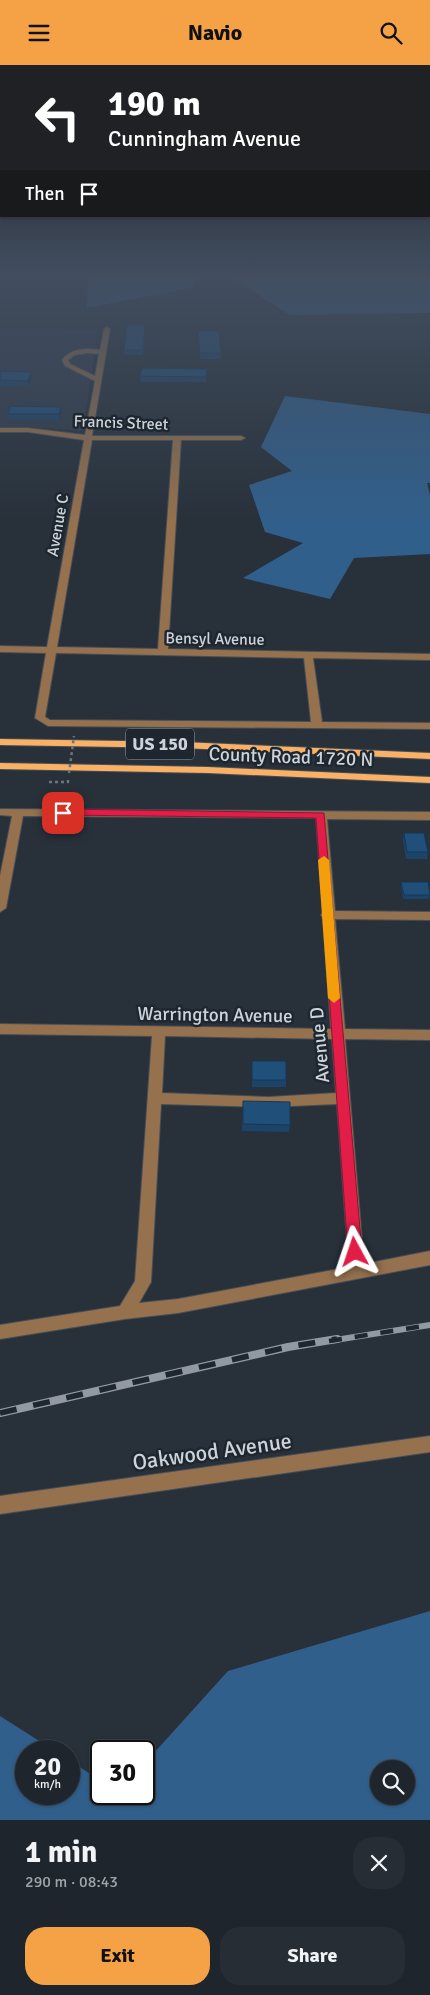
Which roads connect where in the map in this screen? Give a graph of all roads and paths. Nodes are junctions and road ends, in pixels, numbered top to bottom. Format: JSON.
{"nodes":[{"id":1,"x":66,"y":359,"type":"edge"},
{"id":2,"x":102,"y":359,"type":"edge"},
{"id":3,"x":99,"y":380,"type":"junction"},
{"id":4,"x":0,"y":430,"type":"edge"},
{"id":5,"x":178,"y":437,"type":"junction"},
{"id":6,"x":90,"y":438,"type":"junction"},
{"id":7,"x":241,"y":438,"type":"dead end"},
{"id":8,"x":0,"y":649,"type":"edge"},
{"id":9,"x":51,"y":650,"type":"junction"},
{"id":10,"x":163,"y":652,"type":"junction"},
{"id":11,"x":308,"y":655,"type":"junction"},
{"id":12,"x":430,"y":657,"type":"edge"},
{"id":13,"x":317,"y":725,"type":"junction"},
{"id":14,"x":430,"y":726,"type":"edge"},
{"id":15,"x":74,"y":735,"type":"dead end"},
{"id":16,"x":0,"y":742,"type":"edge"},
{"id":17,"x":430,"y":757,"type":"edge"},
{"id":18,"x":0,"y":766,"type":"edge"},
{"id":19,"x":69,"y":773,"type":"dead end"},
{"id":20,"x":430,"y":780,"type":"edge"},
{"id":21,"x":49,"y":782,"type":"dead end"},
{"id":22,"x":68,"y":782,"type":"dead end"},
{"id":23,"x":0,"y":811,"type":"edge"},
{"id":24,"x":18,"y":812,"type":"junction"},
{"id":25,"x":321,"y":815,"type":"junction"},
{"id":26,"x":430,"y":816,"type":"edge"},
{"id":27,"x":0,"y":908,"type":"edge"},
{"id":28,"x":327,"y":915,"type":"junction"},
{"id":29,"x":430,"y":916,"type":"edge"},
{"id":30,"x":0,"y":1029,"type":"edge"},
{"id":31,"x":159,"y":1032,"type":"junction"},
{"id":32,"x":337,"y":1034,"type":"junction"},
{"id":33,"x":430,"y":1035,"type":"edge"},
{"id":34,"x":154,"y":1098,"type":"junction"},
{"id":35,"x":342,"y":1098,"type":"junction"},
{"id":36,"x":430,"y":1258,"type":"edge"},
{"id":37,"x":357,"y":1271,"type":"junction"},
{"id":38,"x":125,"y":1311,"type":"junction"},
{"id":39,"x":0,"y":1333,"type":"edge"},
{"id":40,"x":430,"y":1444,"type":"edge"},
{"id":41,"x":0,"y":1505,"type":"edge"}],
"edges":[{"from":1,"to":3,"type":"street"},
{"from":2,"to":3,"type":"street","name":"Avenue C"},
{"from":3,"to":6,"type":"street","name":"Avenue C"},
{"from":4,"to":6,"type":"street","name":"Francis Street"},
{"from":5,"to":6,"type":"street","name":"Francis Street"},
{"from":5,"to":7,"type":"street","name":"Francis Street"},
{"from":5,"to":10,"type":"street"},
{"from":6,"to":9,"type":"street","name":"Avenue C"},
{"from":8,"to":9,"type":"street","name":"Bensyl Avenue"},
{"from":9,"to":10,"type":"street","name":"Bensyl Avenue"},
{"from":9,"to":13,"type":"street","name":"Avenue C"},
{"from":10,"to":11,"type":"street","name":"Bensyl Avenue"},
{"from":11,"to":12,"type":"street","name":"Bensyl Avenue"},
{"from":11,"to":13,"type":"street"},
{"from":13,"to":14,"type":"street"},
{"from":15,"to":19,"type":"path","bridge":true},
{"from":16,"to":17,"type":"main road","name":"County Road 1720 N","number":"US 150"},
{"from":18,"to":20,"type":"main road","name":"County Road 1720 N","number":"US 150"},
{"from":21,"to":22,"type":"path"},
{"from":23,"to":24,"type":"street"},
{"from":24,"to":25,"type":"street"},
{"from":24,"to":27,"type":"street"},
{"from":25,"to":26,"type":"street"},
{"from":25,"to":28,"type":"street","name":"Avenue D"},
{"from":28,"to":29,"type":"street"},
{"from":28,"to":32,"type":"street","name":"Avenue D"},
{"from":30,"to":31,"type":"street","name":"Warrington Avenue"},
{"from":31,"to":32,"type":"street","name":"Warrington Avenue"},
{"from":31,"to":34,"type":"street"},
{"from":32,"to":33,"type":"street","name":"Warrington Avenue"},
{"from":32,"to":35,"type":"street","name":"Avenue D"},
{"from":34,"to":35,"type":"street"},
{"from":34,"to":38,"type":"street"},
{"from":35,"to":37,"type":"street","name":"Avenue D"},
{"from":36,"to":37,"type":"street"},
{"from":37,"to":38,"type":"street"},
{"from":38,"to":39,"type":"street"},
{"from":40,"to":41,"type":"street","name":"Oakwood Avenue"}]}
